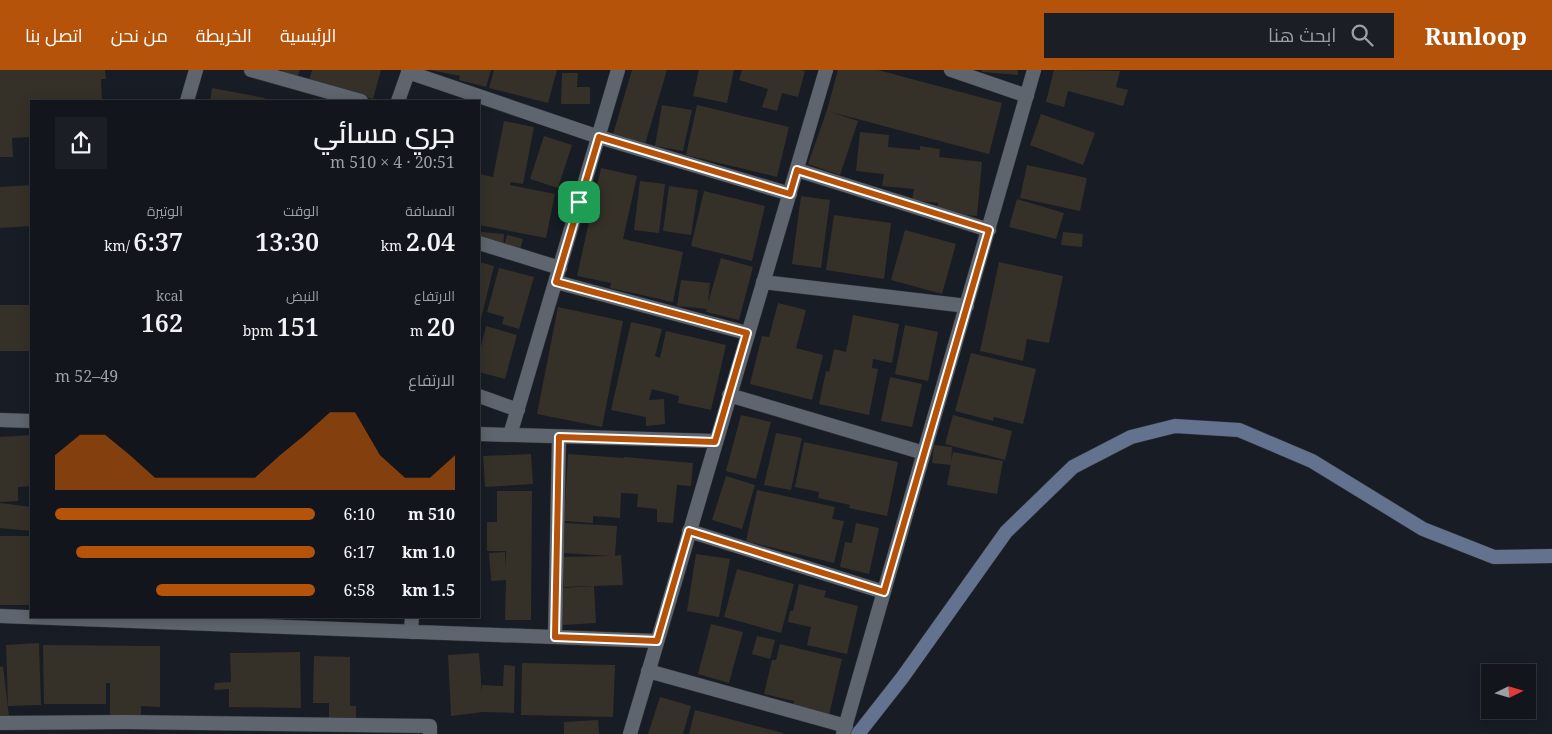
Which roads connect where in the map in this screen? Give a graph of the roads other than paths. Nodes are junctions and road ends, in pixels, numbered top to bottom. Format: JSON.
{"nodes":[{"id":1,"x":196,"y":70,"type":"edge"},
{"id":2,"x":252,"y":70,"type":"edge"},
{"id":3,"x":618,"y":70,"type":"edge"},
{"id":4,"x":826,"y":70,"type":"edge"},
{"id":5,"x":951,"y":70,"type":"edge"},
{"id":6,"x":1034,"y":70,"type":"edge"},
{"id":7,"x":408,"y":71,"type":"edge"},
{"id":8,"x":1027,"y":96,"type":"junction"},
{"id":9,"x":186,"y":100,"type":"edge"},
{"id":10,"x":357,"y":100,"type":"edge"},
{"id":11,"x":398,"y":100,"type":"edge"},
{"id":12,"x":599,"y":137,"type":"junction"},
{"id":13,"x":797,"y":170,"type":"junction"},
{"id":14,"x":790,"y":194,"type":"junction"},
{"id":15,"x":989,"y":230,"type":"junction"},
{"id":16,"x":480,"y":243,"type":"edge"},
{"id":17,"x":560,"y":268,"type":"junction"},
{"id":18,"x":556,"y":282,"type":"junction"},
{"id":19,"x":763,"y":282,"type":"junction"},
{"id":20,"x":967,"y":306,"type":"junction"},
{"id":21,"x":747,"y":333,"type":"junction"},
{"id":22,"x":729,"y":395,"type":"junction"},
{"id":23,"x":480,"y":396,"type":"edge"},
{"id":24,"x":518,"y":410,"type":"junction"},
{"id":25,"x":0,"y":420,"type":"edge"},
{"id":26,"x":30,"y":421,"type":"edge"},
{"id":27,"x":480,"y":434,"type":"edge"},
{"id":28,"x":510,"y":436,"type":"junction"},
{"id":29,"x":559,"y":437,"type":"junction"},
{"id":30,"x":715,"y":442,"type":"junction"},
{"id":31,"x":924,"y":453,"type":"junction"},
{"id":32,"x":689,"y":531,"type":"junction"},
{"id":33,"x":1552,"y":556,"type":"edge"},
{"id":34,"x":884,"y":592,"type":"junction"},
{"id":35,"x":0,"y":616,"type":"edge"},
{"id":36,"x":30,"y":617,"type":"edge"},
{"id":37,"x":79,"y":618,"type":"edge"},
{"id":38,"x":412,"y":618,"type":"edge"},
{"id":39,"x":118,"y":619,"type":"edge"},
{"id":40,"x":267,"y":621,"type":"edge"},
{"id":41,"x":411,"y":632,"type":"junction"},
{"id":42,"x":555,"y":637,"type":"junction"},
{"id":43,"x":657,"y":641,"type":"junction"},
{"id":44,"x":648,"y":671,"type":"junction"},
{"id":45,"x":0,"y":723,"type":"edge"},
{"id":46,"x":844,"y":730,"type":"edge"},
{"id":47,"x":430,"y":734,"type":"edge"},
{"id":48,"x":630,"y":734,"type":"edge"},
{"id":49,"x":858,"y":734,"type":"edge"}],
"edges":[{"from":1,"to":9,"type":"street"},
{"from":2,"to":10,"type":"street"},
{"from":3,"to":12,"type":"street"},
{"from":4,"to":13,"type":"street"},
{"from":5,"to":8,"type":"street"},
{"from":6,"to":8,"type":"street"},
{"from":7,"to":11,"type":"street"},
{"from":7,"to":12,"type":"street"},
{"from":8,"to":15,"type":"street"},
{"from":12,"to":14,"type":"street"},
{"from":12,"to":17,"type":"street"},
{"from":13,"to":14,"type":"street"},
{"from":13,"to":15,"type":"street"},
{"from":14,"to":19,"type":"street"},
{"from":15,"to":20,"type":"street"},
{"from":16,"to":17,"type":"street"},
{"from":17,"to":18,"type":"street"},
{"from":18,"to":21,"type":"street"},
{"from":18,"to":24,"type":"street"},
{"from":19,"to":20,"type":"street"},
{"from":19,"to":21,"type":"street"},
{"from":20,"to":31,"type":"street"},
{"from":21,"to":22,"type":"street"},
{"from":22,"to":30,"type":"street"},
{"from":22,"to":31,"type":"street"},
{"from":23,"to":24,"type":"street"},
{"from":24,"to":28,"type":"street"},
{"from":25,"to":26,"type":"street"},
{"from":27,"to":28,"type":"street"},
{"from":28,"to":29,"type":"street"},
{"from":29,"to":30,"type":"street"},
{"from":29,"to":42,"type":"street"},
{"from":30,"to":32,"type":"street"},
{"from":31,"to":34,"type":"street"},
{"from":32,"to":34,"type":"street"},
{"from":32,"to":43,"type":"street"},
{"from":33,"to":49,"type":"main road"},
{"from":34,"to":46,"type":"street"},
{"from":35,"to":36,"type":"street"},
{"from":37,"to":39,"type":"street"},
{"from":38,"to":41,"type":"street"},
{"from":39,"to":40,"type":"street"},
{"from":40,"to":41,"type":"street"},
{"from":41,"to":42,"type":"street"},
{"from":42,"to":43,"type":"street"},
{"from":43,"to":44,"type":"street"},
{"from":44,"to":46,"type":"street"},
{"from":44,"to":48,"type":"street"},
{"from":45,"to":47,"type":"street"}]}
